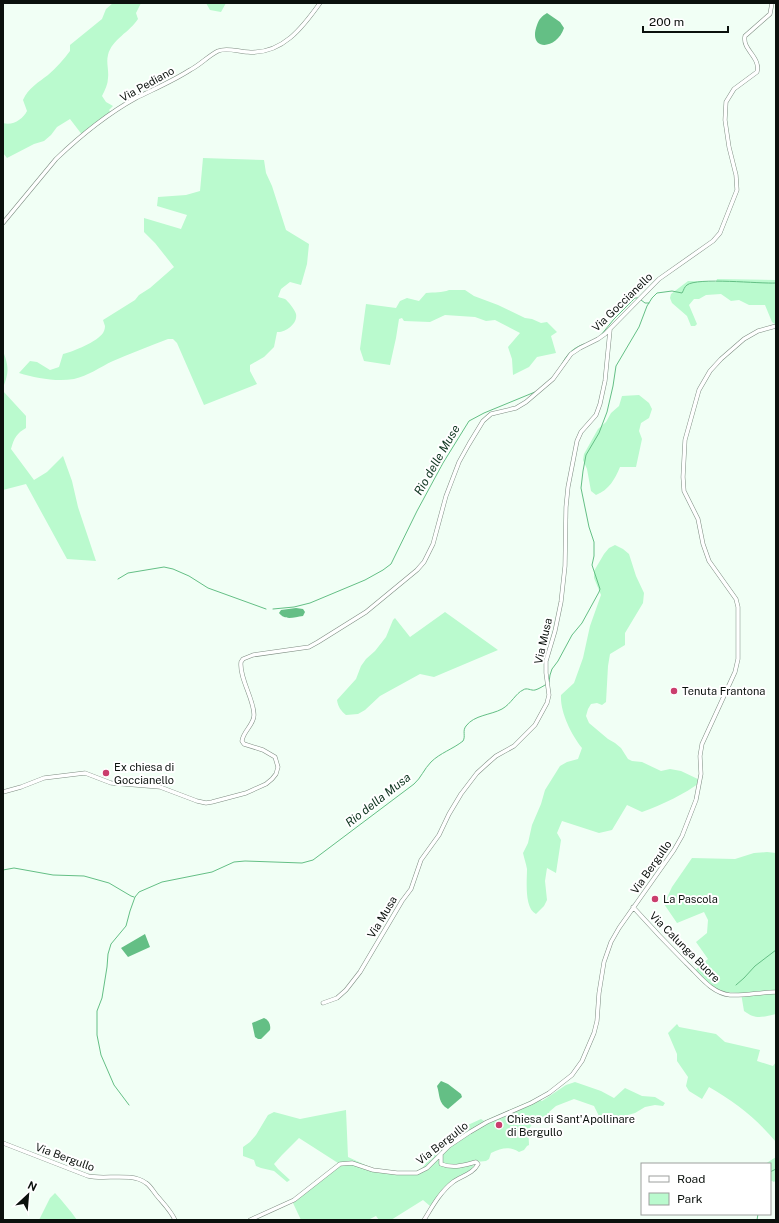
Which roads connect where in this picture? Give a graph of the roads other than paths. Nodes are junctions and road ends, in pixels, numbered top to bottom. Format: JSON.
{"nodes":[{"id":1,"x":320,"y":3,"type":"edge"},
{"id":2,"x":772,"y":3,"type":"edge"},
{"id":3,"x":3,"y":223,"type":"edge"},
{"id":4,"x":776,"y":326,"type":"edge"},
{"id":5,"x":611,"y":329,"type":"junction"},
{"id":6,"x":3,"y":792,"type":"edge"},
{"id":7,"x":633,"y":907,"type":"junction"},
{"id":8,"x":776,"y":992,"type":"edge"},
{"id":9,"x":323,"y":1003,"type":"dead end"},
{"id":10,"x":3,"y":1143,"type":"edge"},
{"id":11,"x":442,"y":1154,"type":"junction"},
{"id":12,"x":175,"y":1220,"type":"edge"},
{"id":13,"x":250,"y":1220,"type":"edge"},
{"id":14,"x":424,"y":1220,"type":"edge"}],
"edges":[{"from":1,"to":3,"type":"street","name":"Via Pediano"},
{"from":2,"to":5,"type":"street","name":"Via Goccianello"},
{"from":4,"to":7,"type":"street","name":"Via Bergullo"},
{"from":5,"to":6,"type":"street","name":"Via Goccianello"},
{"from":5,"to":9,"type":"street","name":"Via Musa"},
{"from":7,"to":8,"type":"street","name":"Via Calunga Buore"},
{"from":7,"to":11,"type":"street","name":"Via Bergullo"},
{"from":10,"to":12,"type":"street","name":"Via Bergullo"},
{"from":11,"to":13,"type":"street","name":"Via Bergullo"},
{"from":11,"to":14,"type":"street"}]}
